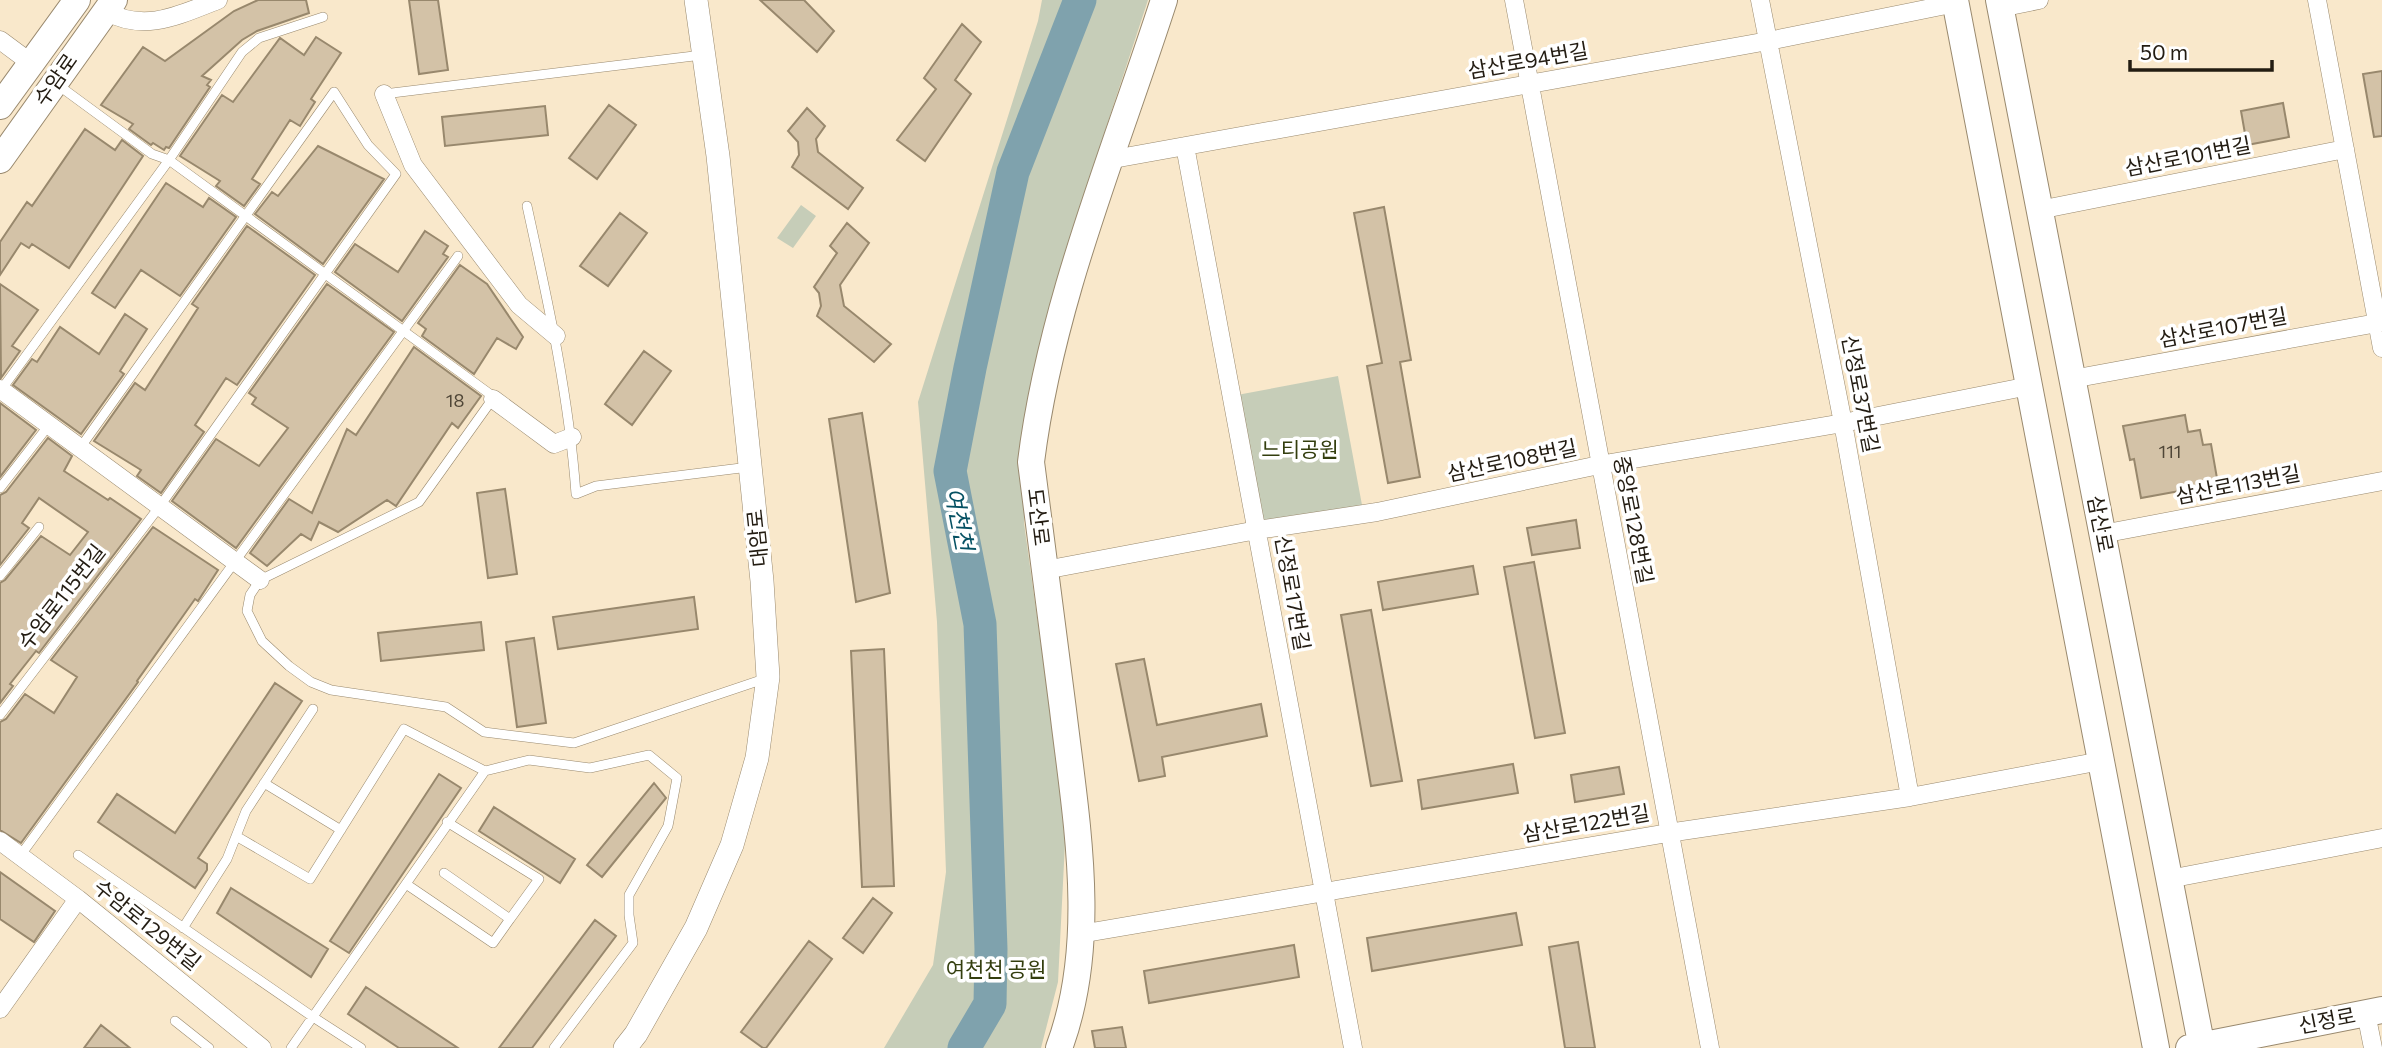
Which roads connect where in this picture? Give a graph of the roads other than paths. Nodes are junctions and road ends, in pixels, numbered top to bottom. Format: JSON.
{"nodes":[{"id":1,"x":77,"y":0,"type":"edge"},
{"id":2,"x":218,"y":0,"type":"edge"},
{"id":3,"x":696,"y":0,"type":"edge"},
{"id":4,"x":1164,"y":0,"type":"edge"},
{"id":5,"x":1514,"y":0,"type":"edge"},
{"id":6,"x":1760,"y":0,"type":"edge"},
{"id":7,"x":2039,"y":0,"type":"edge"},
{"id":8,"x":2317,"y":0,"type":"edge"},
{"id":9,"x":1956,"y":2,"type":"edge"},
{"id":10,"x":2000,"y":4,"type":"edge"},
{"id":11,"x":109,"y":6,"type":"edge"},
{"id":12,"x":323,"y":17,"type":"dead end"},
{"id":13,"x":0,"y":40,"type":"edge"},
{"id":14,"x":1768,"y":41,"type":"junction"},
{"id":15,"x":704,"y":54,"type":"junction"},
{"id":16,"x":31,"y":63,"type":"junction"},
{"id":17,"x":54,"y":82,"type":"junction"},
{"id":18,"x":1528,"y":84,"type":"junction"},
{"id":19,"x":384,"y":94,"type":"joint"},
{"id":20,"x":0,"y":106,"type":"edge"},
{"id":21,"x":1185,"y":146,"type":"junction"},
{"id":22,"x":2345,"y":149,"type":"junction"},
{"id":23,"x":0,"y":160,"type":"edge"},
{"id":24,"x":169,"y":160,"type":"junction"},
{"id":25,"x":1108,"y":160,"type":"junction"},
{"id":26,"x":527,"y":206,"type":"dead end"},
{"id":27,"x":2039,"y":210,"type":"junction"},
{"id":28,"x":245,"y":217,"type":"junction"},
{"id":29,"x":458,"y":256,"type":"dead end"},
{"id":30,"x":2374,"y":261,"type":"edge"},
{"id":31,"x":325,"y":275,"type":"junction"},
{"id":32,"x":2380,"y":322,"type":"edge"},
{"id":33,"x":403,"y":331,"type":"junction"},
{"id":34,"x":556,"y":336,"type":"junction"},
{"id":35,"x":2382,"y":348,"type":"edge"},
{"id":36,"x":2072,"y":379,"type":"junction"},
{"id":37,"x":2029,"y":386,"type":"junction"},
{"id":38,"x":1,"y":389,"type":"edge"},
{"id":39,"x":493,"y":400,"type":"junction"},
{"id":40,"x":1843,"y":423,"type":"junction"},
{"id":41,"x":49,"y":425,"type":"junction"},
{"id":42,"x":572,"y":437,"type":"junction"},
{"id":43,"x":80,"y":448,"type":"junction"},
{"id":44,"x":1600,"y":466,"type":"junction"},
{"id":45,"x":750,"y":467,"type":"junction"},
{"id":46,"x":2382,"y":481,"type":"edge"},
{"id":47,"x":0,"y":488,"type":"edge"},
{"id":48,"x":160,"y":506,"type":"junction"},
{"id":49,"x":39,"y":527,"type":"dead end"},
{"id":50,"x":1257,"y":530,"type":"junction"},
{"id":51,"x":2102,"y":534,"type":"junction"},
{"id":52,"x":236,"y":563,"type":"junction"},
{"id":53,"x":1045,"y":570,"type":"junction"},
{"id":54,"x":0,"y":576,"type":"edge"},
{"id":55,"x":260,"y":580,"type":"junction"},
{"id":56,"x":768,"y":677,"type":"junction"},
{"id":57,"x":313,"y":709,"type":"dead end"},
{"id":58,"x":0,"y":715,"type":"edge"},
{"id":59,"x":2101,"y":761,"type":"junction"},
{"id":60,"x":485,"y":771,"type":"junction"},
{"id":61,"x":264,"y":783,"type":"junction"},
{"id":62,"x":1910,"y":797,"type":"junction"},
{"id":63,"x":447,"y":822,"type":"junction"},
{"id":64,"x":341,"y":830,"type":"junction"},
{"id":65,"x":1668,"y":833,"type":"junction"},
{"id":66,"x":236,"y":836,"type":"junction"},
{"id":67,"x":2382,"y":838,"type":"edge"},
{"id":68,"x":0,"y":841,"type":"edge"},
{"id":69,"x":78,"y":855,"type":"dead end"},
{"id":70,"x":20,"y":856,"type":"junction"},
{"id":71,"x":444,"y":873,"type":"dead end"},
{"id":72,"x":2169,"y":879,"type":"junction"},
{"id":73,"x":406,"y":884,"type":"junction"},
{"id":74,"x":1323,"y":893,"type":"junction"},
{"id":75,"x":78,"y":899,"type":"junction"},
{"id":76,"x":510,"y":919,"type":"junction"},
{"id":77,"x":183,"y":928,"type":"junction"},
{"id":78,"x":1080,"y":934,"type":"junction"},
{"id":79,"x":0,"y":1009,"type":"edge"},
{"id":80,"x":2374,"y":1011,"type":"edge"},
{"id":81,"x":313,"y":1017,"type":"junction"},
{"id":82,"x":176,"y":1021,"type":"dead end"},
{"id":83,"x":2197,"y":1047,"type":"edge"},
{"id":84,"x":209,"y":1048,"type":"edge"},
{"id":85,"x":262,"y":1048,"type":"edge"},
{"id":86,"x":291,"y":1048,"type":"edge"},
{"id":87,"x":361,"y":1048,"type":"edge"},
{"id":88,"x":554,"y":1048,"type":"edge"},
{"id":89,"x":625,"y":1048,"type":"edge"},
{"id":90,"x":1059,"y":1048,"type":"edge"},
{"id":91,"x":1353,"y":1048,"type":"edge"},
{"id":92,"x":1710,"y":1048,"type":"edge"},
{"id":93,"x":2156,"y":1048,"type":"edge"},
{"id":94,"x":2373,"y":1048,"type":"edge"}],
"edges":[{"from":1,"to":16,"type":"main road","name":"수암로"},
{"from":2,"to":11,"type":"street"},
{"from":3,"to":15,"type":"street","name":"대암로"},
{"from":4,"to":25,"type":"main road","name":"도산로"},
{"from":5,"to":18,"type":"street","name":"중앙로128번길"},
{"from":6,"to":14,"type":"street","name":"신정로37번길"},
{"from":7,"to":10,"type":"street"},
{"from":8,"to":22,"type":"street"},
{"from":9,"to":14,"type":"street","name":"삼산로94번길"},
{"from":9,"to":37,"type":"main road"},
{"from":10,"to":27,"type":"main road","name":"삼산로"},
{"from":11,"to":17,"type":"main road","name":"수암로"},
{"from":12,"to":24,"type":"lane"},
{"from":13,"to":16,"type":"street"},
{"from":14,"to":18,"type":"street","name":"삼산로94번길"},
{"from":14,"to":40,"type":"street","name":"신정로37번길"},
{"from":15,"to":19,"type":"lane"},
{"from":15,"to":45,"type":"street","name":"대암로"},
{"from":16,"to":20,"type":"main road","name":"수암로"},
{"from":17,"to":23,"type":"main road","name":"수암로"},
{"from":17,"to":24,"type":"lane"},
{"from":18,"to":21,"type":"street","name":"삼산로94번길"},
{"from":18,"to":44,"type":"street","name":"중앙로128번길"},
{"from":19,"to":34,"type":"street"},
{"from":21,"to":25,"type":"street","name":"삼산로94번길"},
{"from":21,"to":50,"type":"street","name":"신정로17번길"},
{"from":22,"to":27,"type":"street","name":"삼산로101번길"},
{"from":22,"to":30,"type":"street"},
{"from":24,"to":28,"type":"lane"},
{"from":24,"to":38,"type":"lane"},
{"from":25,"to":53,"type":"main road","name":"도산로"},
{"from":26,"to":34,"type":"lane"},
{"from":27,"to":36,"type":"main road","name":"삼산로"},
{"from":28,"to":31,"type":"lane"},
{"from":28,"to":31,"type":"lane","name":"수암로115번길"},
{"from":28,"to":43,"type":"lane"},
{"from":29,"to":33,"type":"lane"},
{"from":30,"to":32,"type":"street"},
{"from":31,"to":33,"type":"lane"},
{"from":31,"to":48,"type":"lane","name":"수암로115번길"},
{"from":32,"to":35,"type":"street"},
{"from":32,"to":36,"type":"street","name":"삼산로107번길"},
{"from":33,"to":39,"type":"lane"},
{"from":33,"to":52,"type":"lane"},
{"from":34,"to":42,"type":"lane"},
{"from":36,"to":51,"type":"main road","name":"삼산로"},
{"from":37,"to":40,"type":"street","name":"삼산로108번길"},
{"from":37,"to":59,"type":"main road"},
{"from":38,"to":41,"type":"street"},
{"from":39,"to":42,"type":"street"},
{"from":39,"to":55,"type":"lane"},
{"from":40,"to":44,"type":"street","name":"삼산로108번길"},
{"from":40,"to":62,"type":"street","name":"신정로37번길"},
{"from":41,"to":43,"type":"street"},
{"from":41,"to":47,"type":"lane"},
{"from":42,"to":45,"type":"lane"},
{"from":43,"to":48,"type":"street"},
{"from":44,"to":50,"type":"street","name":"삼산로108번길"},
{"from":44,"to":65,"type":"street","name":"중앙로128번길"},
{"from":45,"to":56,"type":"street","name":"대암로"},
{"from":46,"to":51,"type":"street","name":"삼산로113번길"},
{"from":48,"to":52,"type":"street"},
{"from":48,"to":58,"type":"lane","name":"수암로115번길"},
{"from":49,"to":54,"type":"lane"},
{"from":50,"to":53,"type":"street","name":"삼산로108번길"},
{"from":50,"to":74,"type":"street","name":"신정로17번길"},
{"from":51,"to":72,"type":"main road","name":"삼산로"},
{"from":52,"to":55,"type":"street"},
{"from":52,"to":70,"type":"lane"},
{"from":53,"to":78,"type":"main road","name":"도산로"},
{"from":55,"to":56,"type":"lane"},
{"from":56,"to":89,"type":"street","name":"대암로"},
{"from":57,"to":61,"type":"lane"},
{"from":59,"to":62,"type":"street","name":"삼산로122번길"},
{"from":59,"to":93,"type":"main road"},
{"from":60,"to":63,"type":"lane"},
{"from":60,"to":64,"type":"lane"},
{"from":60,"to":88,"type":"lane"},
{"from":61,"to":64,"type":"lane"},
{"from":61,"to":66,"type":"lane"},
{"from":62,"to":65,"type":"street","name":"삼산로122번길"},
{"from":63,"to":73,"type":"lane"},
{"from":63,"to":76,"type":"lane"},
{"from":64,"to":66,"type":"lane"},
{"from":65,"to":74,"type":"street","name":"삼산로122번길"},
{"from":65,"to":92,"type":"street","name":"중앙로128번길"},
{"from":66,"to":77,"type":"lane"},
{"from":67,"to":72,"type":"street"},
{"from":68,"to":70,"type":"street","name":"수암로129번길"},
{"from":69,"to":77,"type":"lane"},
{"from":70,"to":75,"type":"street","name":"수암로129번길"},
{"from":71,"to":76,"type":"lane"},
{"from":72,"to":83,"type":"main road","name":"삼산로"},
{"from":73,"to":76,"type":"lane"},
{"from":73,"to":81,"type":"lane"},
{"from":74,"to":78,"type":"street","name":"삼산로122번길"},
{"from":74,"to":91,"type":"street","name":"신정로17번길"},
{"from":75,"to":79,"type":"street"},
{"from":75,"to":85,"type":"street","name":"수암로129번길"},
{"from":77,"to":81,"type":"lane"},
{"from":78,"to":90,"type":"main road","name":"도산로"},
{"from":80,"to":83,"type":"main road","name":"신정로"},
{"from":80,"to":94,"type":"street"},
{"from":81,"to":86,"type":"lane"},
{"from":81,"to":87,"type":"lane"},
{"from":82,"to":84,"type":"lane"}]}
